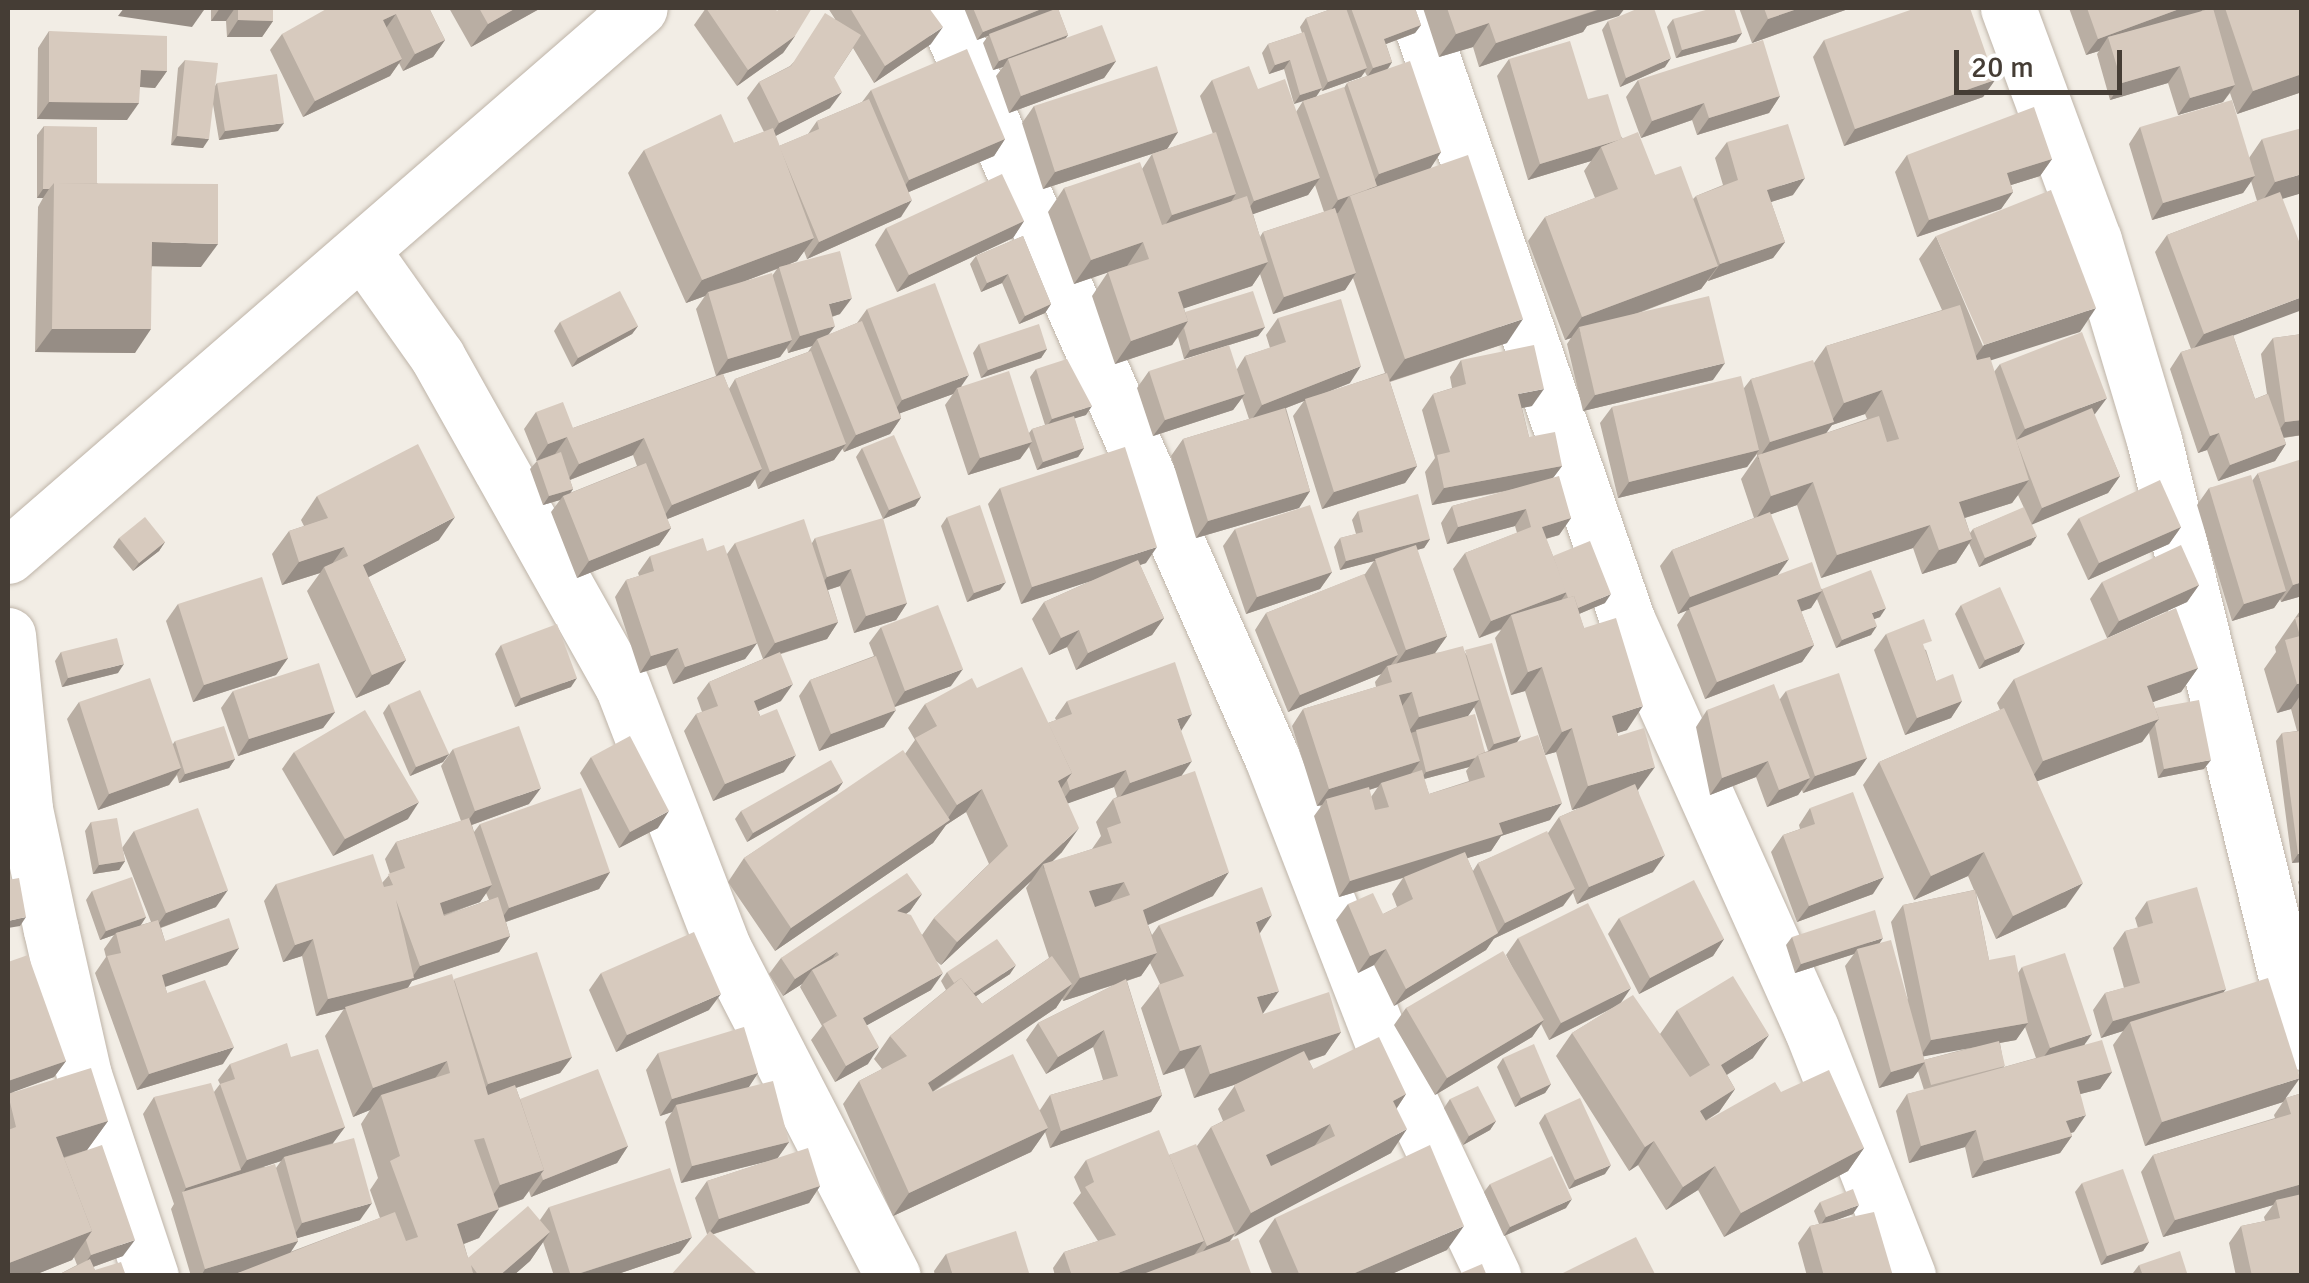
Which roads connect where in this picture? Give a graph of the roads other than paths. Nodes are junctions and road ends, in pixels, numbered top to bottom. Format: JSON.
{"nodes":[{"id":1,"x":640,"y":8,"type":"edge"},
{"id":2,"x":942,"y":8,"type":"edge"},
{"id":3,"x":1415,"y":8,"type":"edge"},
{"id":4,"x":2008,"y":8,"type":"edge"},
{"id":5,"x":362,"y":250,"type":"junction"},
{"id":6,"x":8,"y":556,"type":"edge"},
{"id":7,"x":8,"y":636,"type":"edge"},
{"id":8,"x":2302,"y":1042,"type":"edge"},
{"id":9,"x":151,"y":1276,"type":"edge"},
{"id":10,"x":893,"y":1276,"type":"edge"},
{"id":11,"x":1492,"y":1276,"type":"edge"},
{"id":12,"x":1908,"y":1276,"type":"edge"}],
"edges":[{"from":1,"to":5,"type":"street"},
{"from":2,"to":11,"type":"street"},
{"from":3,"to":12,"type":"street"},
{"from":4,"to":8,"type":"street"},
{"from":5,"to":6,"type":"street"},
{"from":5,"to":10,"type":"street"},
{"from":7,"to":9,"type":"street"}]}
